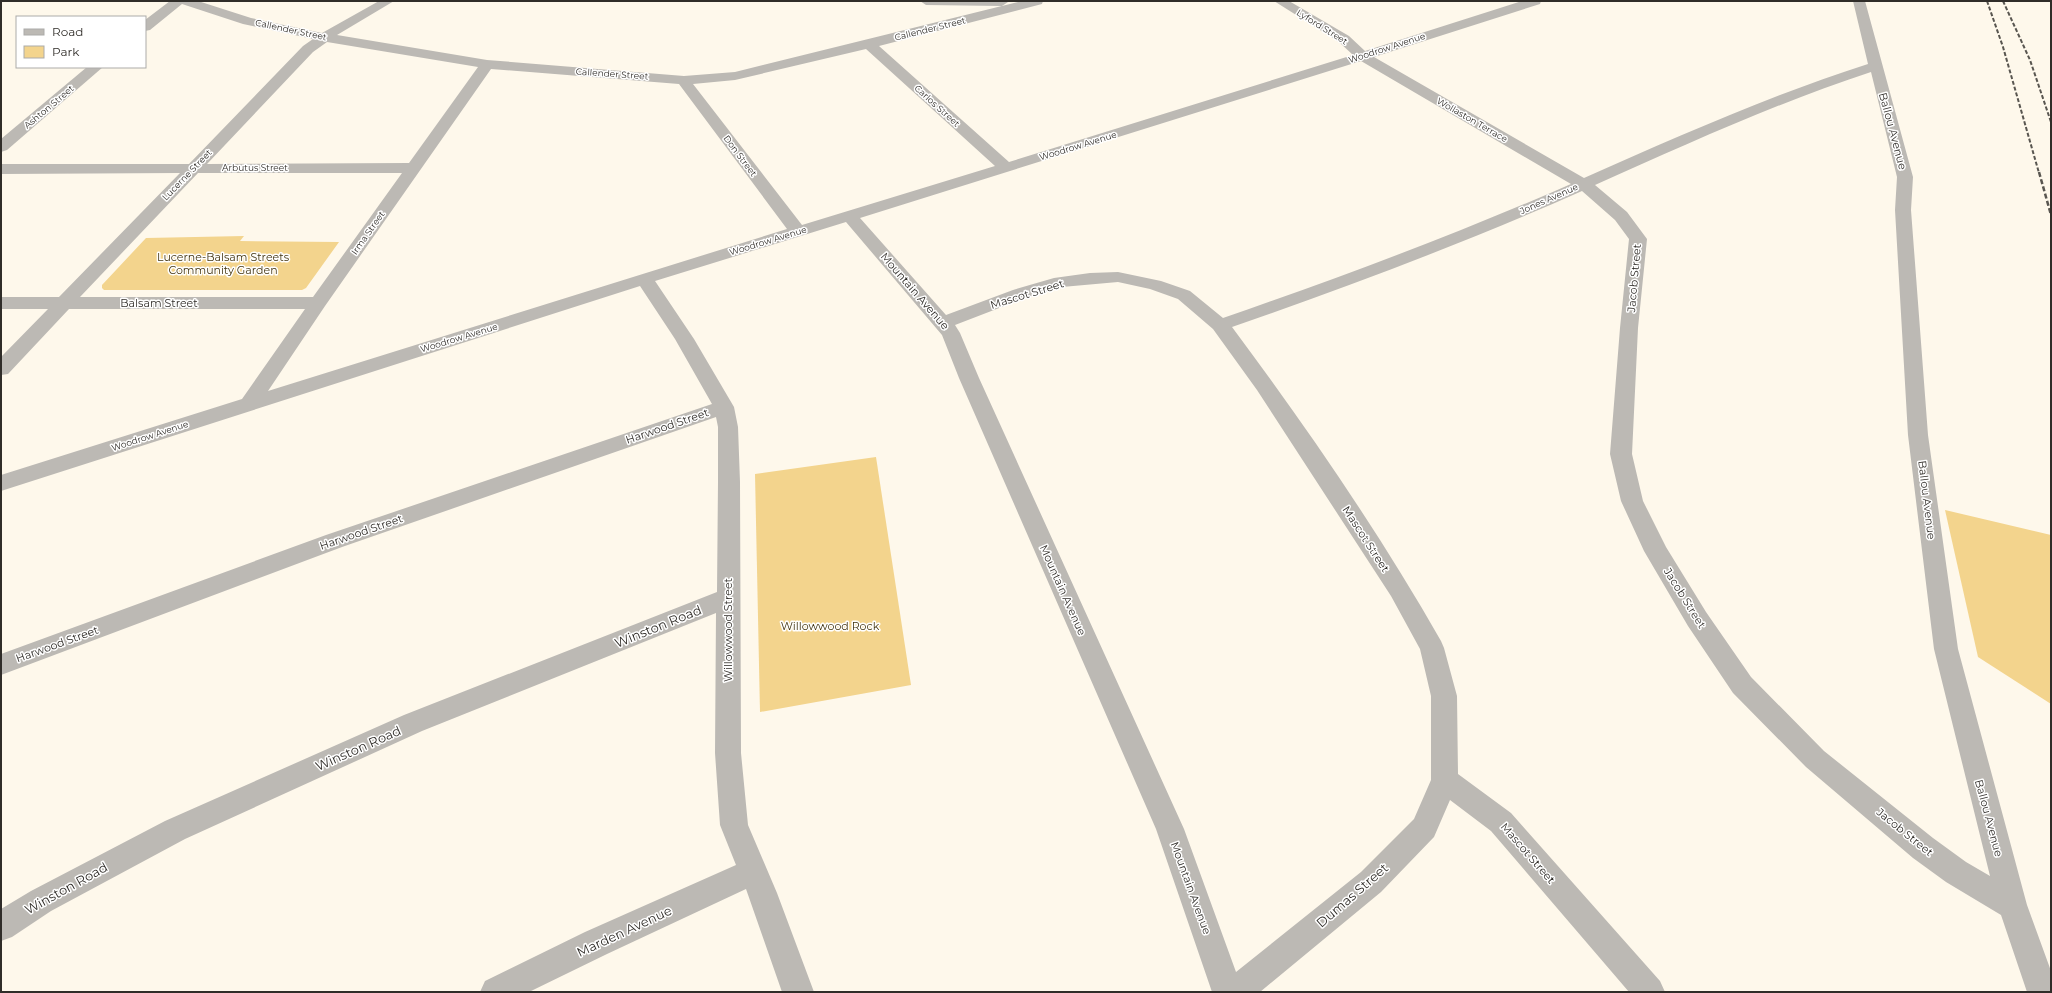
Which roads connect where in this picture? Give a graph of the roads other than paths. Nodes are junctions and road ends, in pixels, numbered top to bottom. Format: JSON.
{"nodes":[{"id":1,"x":178,"y":1,"type":"edge"},
{"id":2,"x":185,"y":1,"type":"edge"},
{"id":3,"x":388,"y":1,"type":"edge"},
{"id":4,"x":926,"y":1,"type":"edge"},
{"id":5,"x":1280,"y":1,"type":"edge"},
{"id":6,"x":1535,"y":1,"type":"edge"},
{"id":7,"x":1858,"y":1,"type":"edge"},
{"id":8,"x":1034,"y":2,"type":"edge"},
{"id":9,"x":146,"y":26,"type":"edge"},
{"id":10,"x":324,"y":37,"type":"junction"},
{"id":11,"x":869,"y":44,"type":"junction"},
{"id":12,"x":1362,"y":56,"type":"junction"},
{"id":13,"x":487,"y":64,"type":"junction"},
{"id":14,"x":1876,"y":66,"type":"junction"},
{"id":15,"x":95,"y":68,"type":"edge"},
{"id":16,"x":684,"y":80,"type":"junction"},
{"id":17,"x":1,"y":147,"type":"edge"},
{"id":18,"x":1,"y":168,"type":"edge"},
{"id":19,"x":193,"y":168,"type":"junction"},
{"id":20,"x":414,"y":168,"type":"junction"},
{"id":21,"x":1006,"y":168,"type":"junction"},
{"id":22,"x":1583,"y":184,"type":"junction"},
{"id":23,"x":850,"y":216,"type":"junction"},
{"id":24,"x":798,"y":232,"type":"junction"},
{"id":25,"x":644,"y":279,"type":"junction"},
{"id":26,"x":64,"y":303,"type":"junction"},
{"id":27,"x":318,"y":303,"type":"junction"},
{"id":28,"x":1,"y":304,"type":"edge"},
{"id":29,"x":943,"y":323,"type":"junction"},
{"id":30,"x":1220,"y":325,"type":"junction"},
{"id":31,"x":1,"y":369,"type":"edge"},
{"id":32,"x":250,"y":403,"type":"junction"},
{"id":33,"x":724,"y":407,"type":"junction"},
{"id":34,"x":1,"y":483,"type":"edge"},
{"id":35,"x":728,"y":598,"type":"junction"},
{"id":36,"x":1,"y":666,"type":"edge"},
{"id":37,"x":1445,"y":780,"type":"junction"},
{"id":38,"x":752,"y":872,"type":"junction"},
{"id":39,"x":2012,"y":905,"type":"junction"},
{"id":40,"x":1,"y":926,"type":"edge"},
{"id":41,"x":496,"y":992,"type":"edge"},
{"id":42,"x":798,"y":992,"type":"edge"},
{"id":43,"x":1228,"y":992,"type":"edge"},
{"id":44,"x":1236,"y":992,"type":"edge"},
{"id":45,"x":1649,"y":992,"type":"edge"},
{"id":46,"x":2044,"y":992,"type":"edge"}],
"edges":[{"from":1,"to":9,"type":"street"},
{"from":2,"to":10,"type":"street","name":"Callender Street"},
{"from":3,"to":10,"type":"street","name":"Lucerne Street"},
{"from":4,"to":8,"type":"street"},
{"from":5,"to":12,"type":"street","name":"Lyford Street"},
{"from":6,"to":12,"type":"street","name":"Woodrow Avenue"},
{"from":7,"to":14,"type":"street","name":"Ballou Avenue"},
{"from":8,"to":11,"type":"street","name":"Callender Street"},
{"from":10,"to":13,"type":"street","name":"Callender Street"},
{"from":10,"to":19,"type":"street","name":"Lucerne Street"},
{"from":11,"to":16,"type":"street","name":"Callender Street"},
{"from":11,"to":21,"type":"street","name":"Carlos Street"},
{"from":12,"to":21,"type":"street","name":"Woodrow Avenue"},
{"from":12,"to":22,"type":"street","name":"Wollaston Terrace"},
{"from":13,"to":16,"type":"street","name":"Callender Street"},
{"from":13,"to":20,"type":"street","name":"Irma Street"},
{"from":14,"to":22,"type":"street","name":"Jones Avenue"},
{"from":14,"to":39,"type":"street","name":"Ballou Avenue"},
{"from":15,"to":17,"type":"street","name":"Ashton Street"},
{"from":16,"to":24,"type":"street","name":"Don Street"},
{"from":18,"to":19,"type":"street","name":"Arbutus Street"},
{"from":19,"to":20,"type":"street","name":"Arbutus Street"},
{"from":19,"to":26,"type":"street","name":"Lucerne Street"},
{"from":20,"to":27,"type":"street","name":"Irma Street"},
{"from":21,"to":23,"type":"street","name":"Woodrow Avenue"},
{"from":22,"to":30,"type":"street","name":"Jones Avenue"},
{"from":22,"to":39,"type":"street","name":"Jacob Street"},
{"from":23,"to":24,"type":"street","name":"Woodrow Avenue"},
{"from":23,"to":29,"type":"street","name":"Mountain Avenue"},
{"from":24,"to":25,"type":"street","name":"Woodrow Avenue"},
{"from":25,"to":32,"type":"street","name":"Woodrow Avenue"},
{"from":25,"to":33,"type":"street","name":"Willowwood Street"},
{"from":26,"to":27,"type":"street","name":"Balsam Street"},
{"from":26,"to":28,"type":"street","name":"Balsam Street"},
{"from":26,"to":31,"type":"street","name":"Lucerne Street"},
{"from":27,"to":32,"type":"street","name":"Irma Street"},
{"from":29,"to":30,"type":"street","name":"Mascot Street"},
{"from":29,"to":43,"type":"street","name":"Mountain Avenue"},
{"from":30,"to":37,"type":"street","name":"Mascot Street"},
{"from":32,"to":34,"type":"street","name":"Woodrow Avenue"},
{"from":33,"to":35,"type":"street","name":"Willowwood Street"},
{"from":33,"to":36,"type":"street","name":"Harwood Street"},
{"from":35,"to":38,"type":"street","name":"Willowwood Street"},
{"from":35,"to":40,"type":"street","name":"Winston Road"},
{"from":37,"to":44,"type":"street","name":"Dumas Street"},
{"from":37,"to":45,"type":"street","name":"Mascot Street"},
{"from":38,"to":41,"type":"street","name":"Marden Avenue"},
{"from":38,"to":42,"type":"street","name":"Willowwood Street"},
{"from":39,"to":46,"type":"street","name":"Ballou Avenue"}]}
